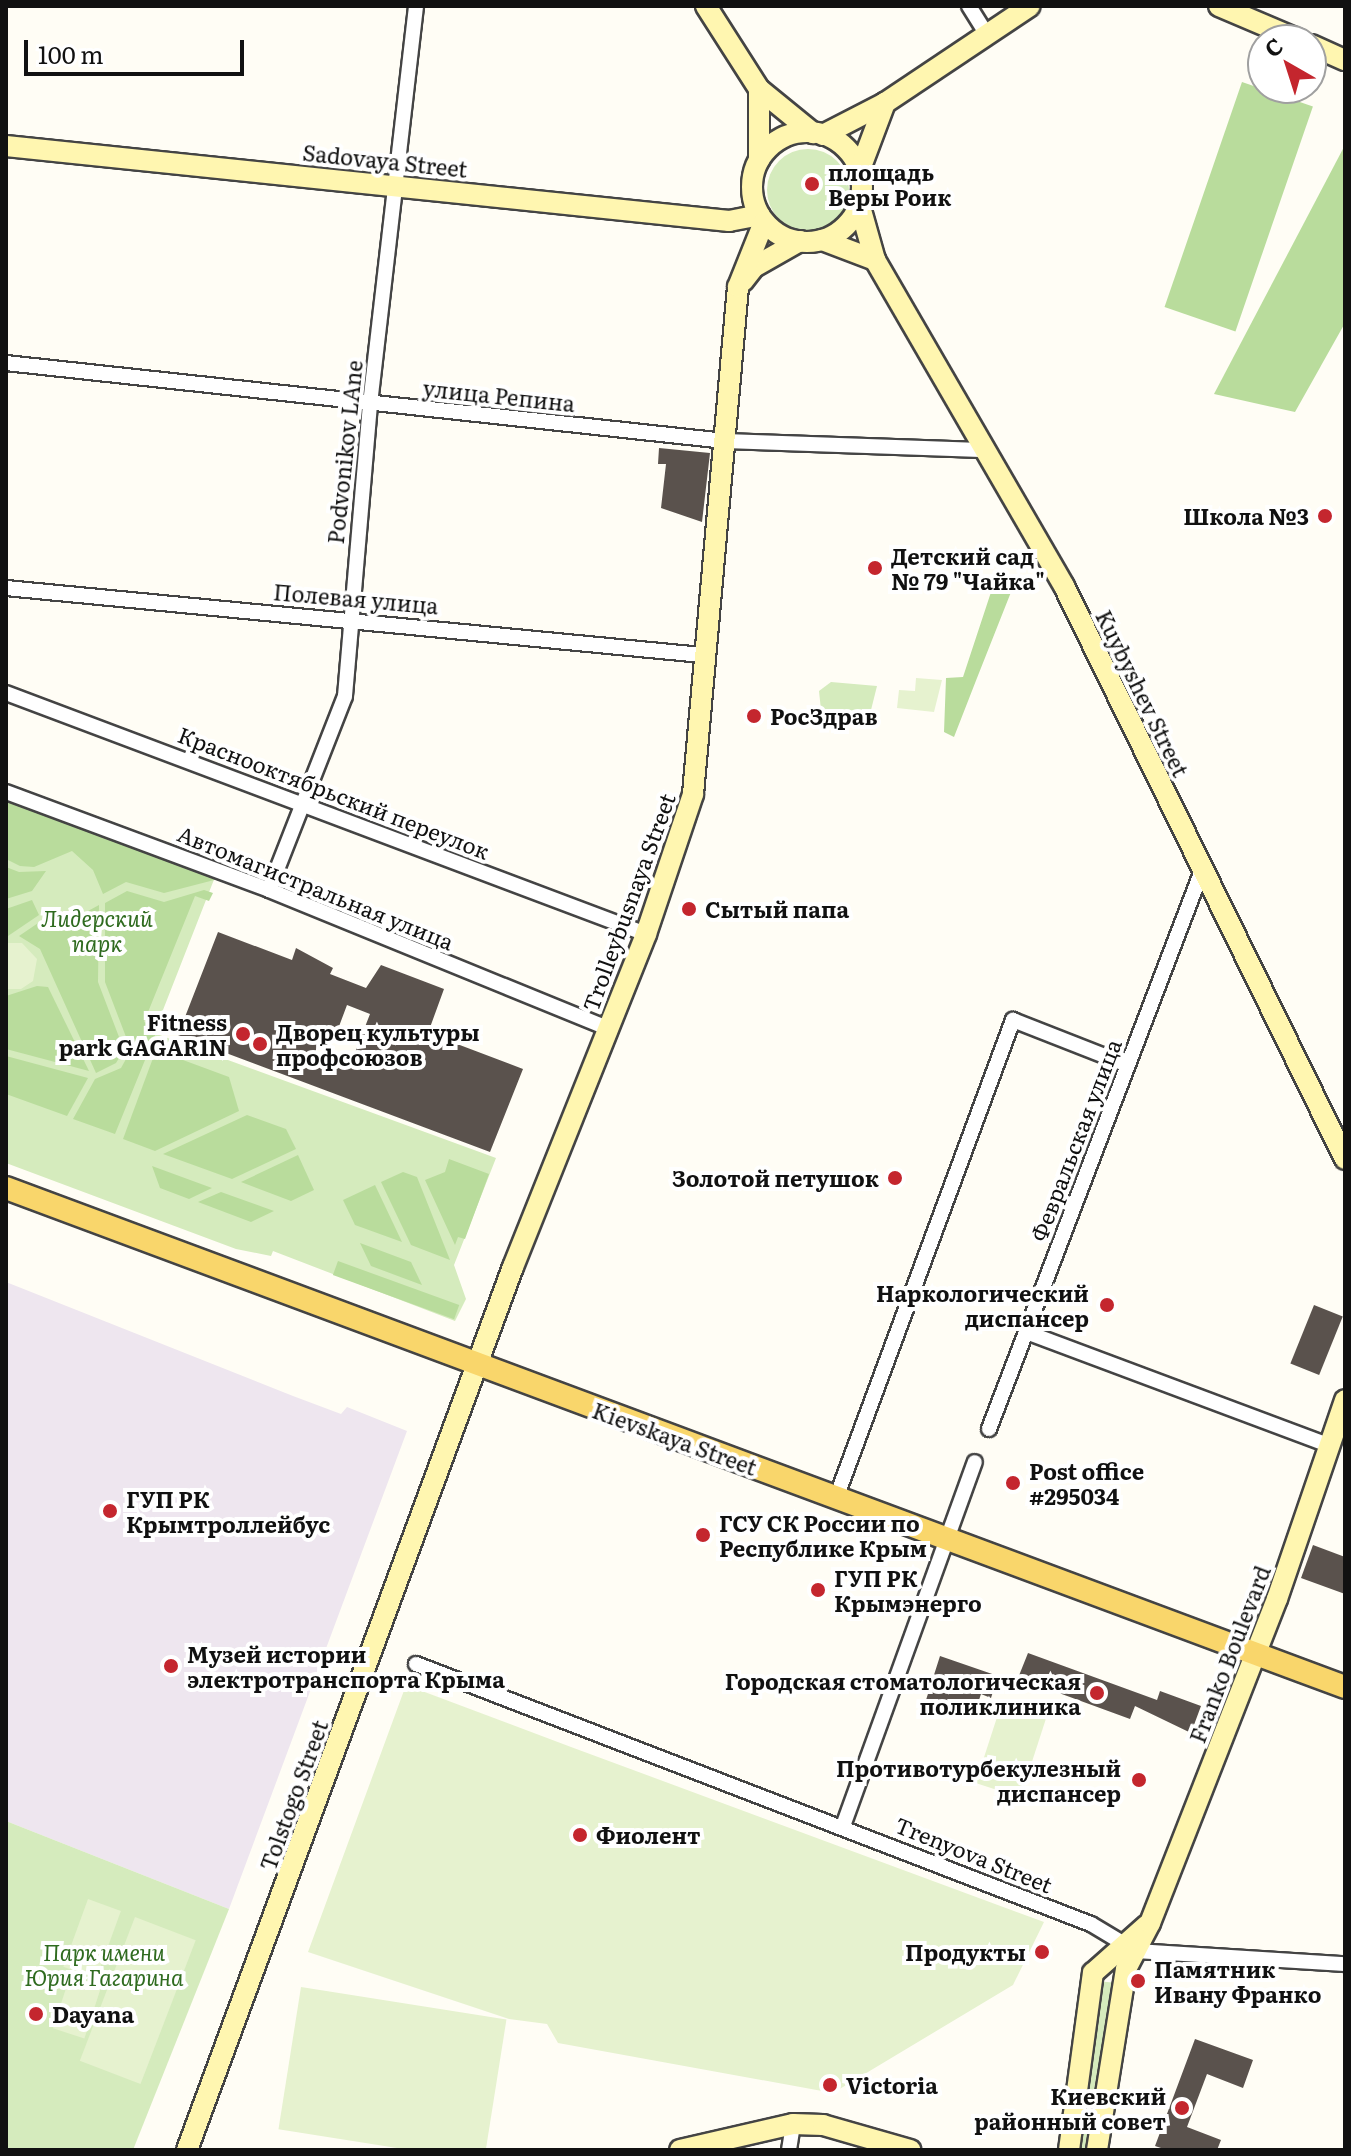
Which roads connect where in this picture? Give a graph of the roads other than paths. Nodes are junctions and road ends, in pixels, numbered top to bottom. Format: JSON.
{"nodes":[{"id":1,"x":416,"y":6,"type":"edge"},
{"id":2,"x":706,"y":6,"type":"edge"},
{"id":3,"x":969,"y":6,"type":"edge"},
{"id":4,"x":1030,"y":6,"type":"edge"},
{"id":5,"x":1219,"y":6,"type":"edge"},
{"id":6,"x":1261,"y":24,"type":"edge"},
{"id":7,"x":987,"y":35,"type":"junction"},
{"id":8,"x":759,"y":89,"type":"junction"},
{"id":9,"x":885,"y":103,"type":"junction"},
{"id":10,"x":818,"y":134,"type":"junction"},
{"id":11,"x":6,"y":146,"type":"edge"},
{"id":12,"x":759,"y":160,"type":"junction"},
{"id":13,"x":859,"y":172,"type":"junction"},
{"id":14,"x":396,"y":185,"type":"junction"},
{"id":15,"x":859,"y":203,"type":"junction"},
{"id":16,"x":761,"y":219,"type":"junction"},
{"id":17,"x":822,"y":240,"type":"junction"},
{"id":18,"x":800,"y":241,"type":"junction"},
{"id":19,"x":875,"y":260,"type":"junction"},
{"id":20,"x":738,"y":287,"type":"junction"},
{"id":21,"x":6,"y":363,"type":"edge"},
{"id":22,"x":370,"y":404,"type":"junction"},
{"id":23,"x":725,"y":441,"type":"junction"},
{"id":24,"x":988,"y":450,"type":"junction"},
{"id":25,"x":6,"y":588,"type":"edge"},
{"id":26,"x":349,"y":619,"type":"junction"},
{"id":27,"x":702,"y":655,"type":"junction"},
{"id":28,"x":6,"y":693,"type":"edge"},
{"id":29,"x":6,"y":792,"type":"edge"},
{"id":30,"x":305,"y":802,"type":"junction"},
{"id":31,"x":1203,"y":868,"type":"junction"},
{"id":32,"x":269,"y":890,"type":"junction"},
{"id":33,"x":646,"y":934,"type":"junction"},
{"id":34,"x":608,"y":1028,"type":"junction"},
{"id":35,"x":1128,"y":1065,"type":"junction"},
{"id":36,"x":1345,"y":1159,"type":"edge"},
{"id":37,"x":6,"y":1188,"type":"edge"},
{"id":38,"x":1026,"y":1332,"type":"junction"},
{"id":39,"x":480,"y":1367,"type":"junction"},
{"id":40,"x":1345,"y":1400,"type":"edge"},
{"id":41,"x":989,"y":1429,"type":"dead end"},
{"id":42,"x":1328,"y":1445,"type":"junction"},
{"id":43,"x":975,"y":1462,"type":"dead end"},
{"id":44,"x":836,"y":1498,"type":"junction"},
{"id":45,"x":947,"y":1540,"type":"junction"},
{"id":46,"x":1256,"y":1654,"type":"junction"},
{"id":47,"x":416,"y":1664,"type":"dead end"},
{"id":48,"x":1345,"y":1687,"type":"edge"},
{"id":49,"x":843,"y":1826,"type":"junction"},
{"id":50,"x":1127,"y":1948,"type":"junction"},
{"id":51,"x":1345,"y":1964,"type":"edge"},
{"id":52,"x":793,"y":2124,"type":"junction"},
{"id":53,"x":195,"y":2148,"type":"edge"},
{"id":54,"x":680,"y":2150,"type":"edge"},
{"id":55,"x":789,"y":2150,"type":"edge"},
{"id":56,"x":910,"y":2150,"type":"edge"},
{"id":57,"x":1069,"y":2150,"type":"edge"},
{"id":58,"x":1097,"y":2150,"type":"edge"}],
"edges":[{"from":1,"to":14,"type":"street","name":"Podvonikov LAne"},
{"from":2,"to":8,"type":"main road"},
{"from":3,"to":7,"type":"street"},
{"from":4,"to":7,"type":"main road"},
{"from":5,"to":6,"type":"main road"},
{"from":7,"to":9,"type":"main road"},
{"from":8,"to":10,"type":"main road"},
{"from":8,"to":12,"type":"main road"},
{"from":9,"to":10,"type":"main road"},
{"from":9,"to":13,"type":"main road"},
{"from":10,"to":12,"type":"main road"},
{"from":10,"to":13,"type":"main road"},
{"from":11,"to":14,"type":"main road","name":"Sadovaya Street"},
{"from":12,"to":16,"type":"main road"},
{"from":13,"to":15,"type":"main road"},
{"from":14,"to":16,"type":"main road","name":"Sadovaya Street"},
{"from":14,"to":22,"type":"street","name":"Podvonikov LAne"},
{"from":15,"to":17,"type":"main road"},
{"from":15,"to":19,"type":"main road","name":"Kuybyshev Street"},
{"from":16,"to":18,"type":"main road"},
{"from":16,"to":20,"type":"main road","name":"Trolleybusnaya Street"},
{"from":17,"to":18,"type":"main road"},
{"from":17,"to":19,"type":"main road"},
{"from":18,"to":20,"type":"main road"},
{"from":19,"to":24,"type":"main road","name":"Kuybyshev Street"},
{"from":20,"to":23,"type":"main road","name":"Trolleybusnaya Street"},
{"from":21,"to":22,"type":"street","name":"улица Репина"},
{"from":22,"to":23,"type":"street","name":"улица Репина"},
{"from":22,"to":26,"type":"street","name":"Podvonikov LAne"},
{"from":23,"to":24,"type":"street","name":"улица Репина"},
{"from":23,"to":27,"type":"main road","name":"Trolleybusnaya Street"},
{"from":24,"to":31,"type":"main road","name":"Kuybyshev Street"},
{"from":25,"to":26,"type":"street","name":"Полевая улица"},
{"from":26,"to":27,"type":"street","name":"Полевая улица"},
{"from":26,"to":30,"type":"street","name":"Podvonikov LAne"},
{"from":27,"to":33,"type":"main road","name":"Trolleybusnaya Street"},
{"from":28,"to":30,"type":"street","name":"Краснооктябрьский переулок"},
{"from":29,"to":32,"type":"street","name":"Автомагистральная улица"},
{"from":30,"to":32,"type":"street","name":"Podvonikov LAne"},
{"from":30,"to":33,"type":"street","name":"Краснооктябрьский переулок"},
{"from":31,"to":35,"type":"street","name":"Февральская улица"},
{"from":31,"to":36,"type":"main road","name":"Kuybyshev Street"},
{"from":32,"to":34,"type":"street","name":"Автомагистральная улица"},
{"from":33,"to":34,"type":"main road","name":"Trolleybusnaya Street"},
{"from":34,"to":39,"type":"main road","name":"Trolleybusnaya Street"},
{"from":35,"to":38,"type":"street","name":"Февральская улица"},
{"from":35,"to":44,"type":"street"},
{"from":37,"to":39,"type":"main road","name":"Kievskaya Street"},
{"from":38,"to":41,"type":"street","name":"Февральская улица"},
{"from":38,"to":42,"type":"street"},
{"from":39,"to":44,"type":"main road","name":"Kievskaya Street"},
{"from":39,"to":53,"type":"main road","name":"Tolstogo Street"},
{"from":40,"to":42,"type":"main road","name":"Franko Boulevard"},
{"from":42,"to":46,"type":"main road","name":"Franko Boulevard"},
{"from":43,"to":45,"type":"street"},
{"from":44,"to":45,"type":"main road","name":"Kievskaya Street"},
{"from":45,"to":46,"type":"main road","name":"Kievskaya Street"},
{"from":45,"to":49,"type":"street"},
{"from":46,"to":48,"type":"main road","name":"Kievskaya Street"},
{"from":46,"to":50,"type":"main road","name":"Franko Boulevard"},
{"from":47,"to":49,"type":"street","name":"Trenyova Street"},
{"from":49,"to":50,"type":"street","name":"Trenyova Street"},
{"from":50,"to":51,"type":"street"},
{"from":50,"to":57,"type":"main road","name":"Franko Boulevard"},
{"from":50,"to":58,"type":"main road"},
{"from":52,"to":54,"type":"main road"},
{"from":52,"to":55,"type":"street"},
{"from":52,"to":56,"type":"main road"}]}
